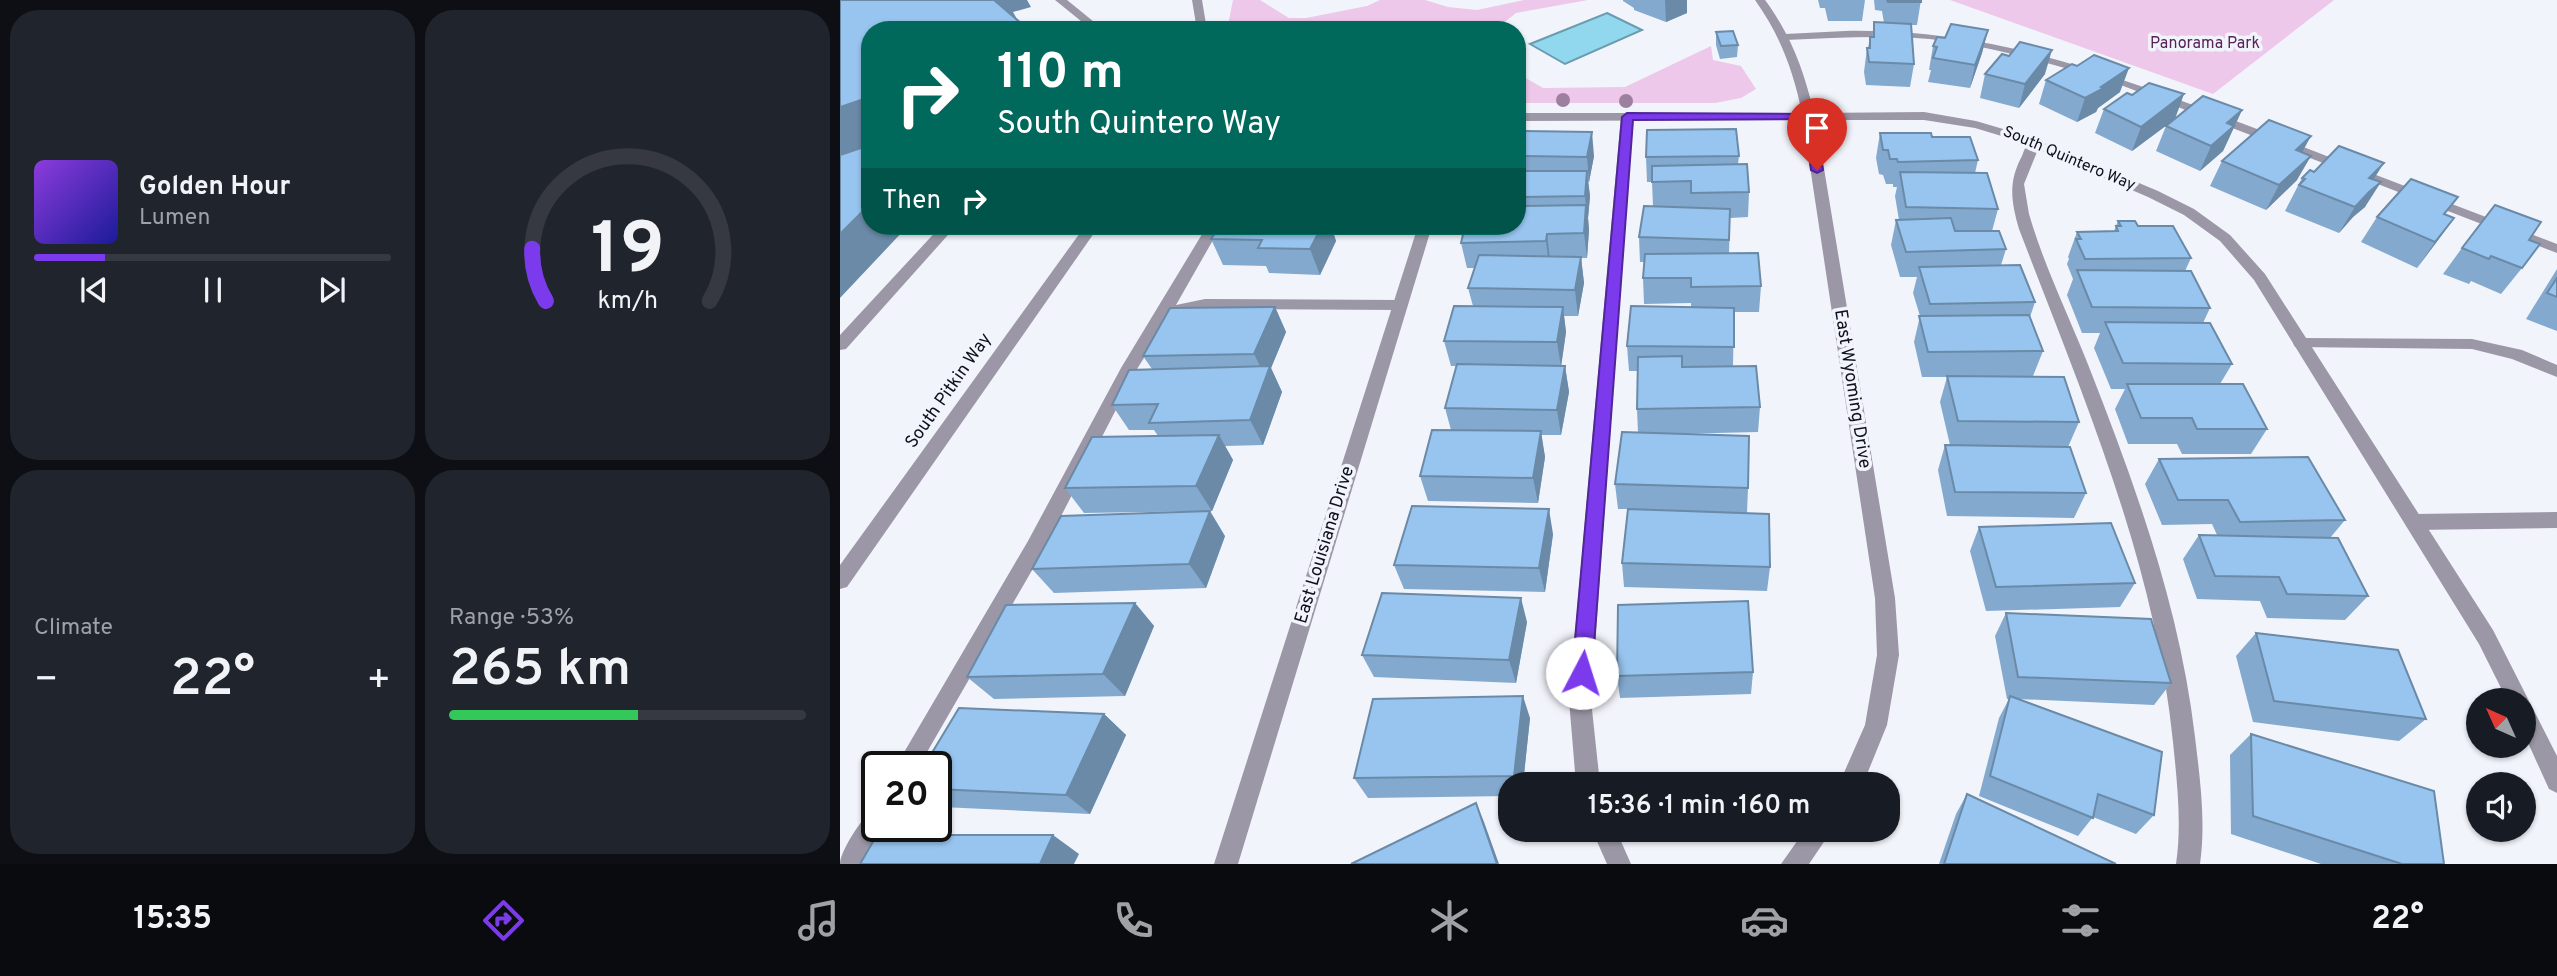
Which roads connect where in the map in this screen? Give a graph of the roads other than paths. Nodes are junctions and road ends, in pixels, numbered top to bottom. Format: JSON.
{"nodes":[{"id":1,"x":1060,"y":0,"type":"edge"},
{"id":2,"x":1197,"y":0,"type":"edge"},
{"id":3,"x":1760,"y":0,"type":"edge"},
{"id":4,"x":1087,"y":21,"type":"edge"},
{"id":5,"x":1200,"y":21,"type":"edge"},
{"id":6,"x":1785,"y":37,"type":"junction"},
{"id":7,"x":1809,"y":116,"type":"junction"},
{"id":8,"x":1526,"y":117,"type":"edge"},
{"id":9,"x":1627,"y":117,"type":"junction"},
{"id":10,"x":2035,"y":142,"type":"junction"},
{"id":11,"x":941,"y":235,"type":"edge"},
{"id":12,"x":1086,"y":235,"type":"edge"},
{"id":13,"x":1208,"y":235,"type":"edge"},
{"id":14,"x":1422,"y":235,"type":"edge"},
{"id":15,"x":2557,"y":249,"type":"edge"},
{"id":16,"x":1400,"y":305,"type":"junction"},
{"id":17,"x":1161,"y":318,"type":"junction"},
{"id":18,"x":2301,"y":343,"type":"junction"},
{"id":19,"x":840,"y":345,"type":"edge"},
{"id":20,"x":2557,"y":371,"type":"edge"},
{"id":21,"x":2557,"y":520,"type":"edge"},
{"id":22,"x":2414,"y":522,"type":"junction"},
{"id":23,"x":840,"y":581,"type":"edge"},
{"id":24,"x":2512,"y":688,"type":"edge"},
{"id":25,"x":2536,"y":736,"type":"edge"},
{"id":26,"x":916,"y":751,"type":"edge"},
{"id":27,"x":1587,"y":772,"type":"edge"},
{"id":28,"x":1856,"y":772,"type":"edge"},
{"id":29,"x":2557,"y":781,"type":"edge"},
{"id":30,"x":863,"y":842,"type":"edge"},
{"id":31,"x":1609,"y":842,"type":"edge"},
{"id":32,"x":1810,"y":842,"type":"edge"},
{"id":33,"x":850,"y":864,"type":"edge"},
{"id":34,"x":1226,"y":864,"type":"edge"},
{"id":35,"x":1619,"y":864,"type":"edge"},
{"id":36,"x":1793,"y":864,"type":"edge"},
{"id":37,"x":2188,"y":864,"type":"edge"}],
"edges":[{"from":1,"to":4,"type":"street"},
{"from":2,"to":5,"type":"street"},
{"from":3,"to":6,"type":"street","name":"East Wyoming Drive"},
{"from":6,"to":7,"type":"street","name":"East Wyoming Drive"},
{"from":6,"to":15,"type":"street"},
{"from":7,"to":9,"type":"street","name":"South Quintero Way"},
{"from":7,"to":10,"type":"street","name":"South Quintero Way"},
{"from":7,"to":28,"type":"street","name":"East Wyoming Drive"},
{"from":8,"to":9,"type":"street","name":"South Quintero Way"},
{"from":9,"to":27,"type":"street"},
{"from":10,"to":18,"type":"street","name":"South Quintero Way"},
{"from":10,"to":37,"type":"street"},
{"from":11,"to":19,"type":"street"},
{"from":12,"to":23,"type":"street","name":"South Pitkin Way"},
{"from":13,"to":17,"type":"street"},
{"from":14,"to":16,"type":"street","name":"East Louisiana Drive"},
{"from":16,"to":17,"type":"street"},
{"from":16,"to":34,"type":"street","name":"East Louisiana Drive"},
{"from":17,"to":26,"type":"street"},
{"from":18,"to":20,"type":"street"},
{"from":18,"to":22,"type":"street","name":"South Quintero Way"},
{"from":21,"to":22,"type":"street"},
{"from":22,"to":24,"type":"street","name":"South Quintero Way"},
{"from":25,"to":29,"type":"street"},
{"from":30,"to":33,"type":"street"},
{"from":31,"to":35,"type":"street"},
{"from":32,"to":36,"type":"street"}]}
